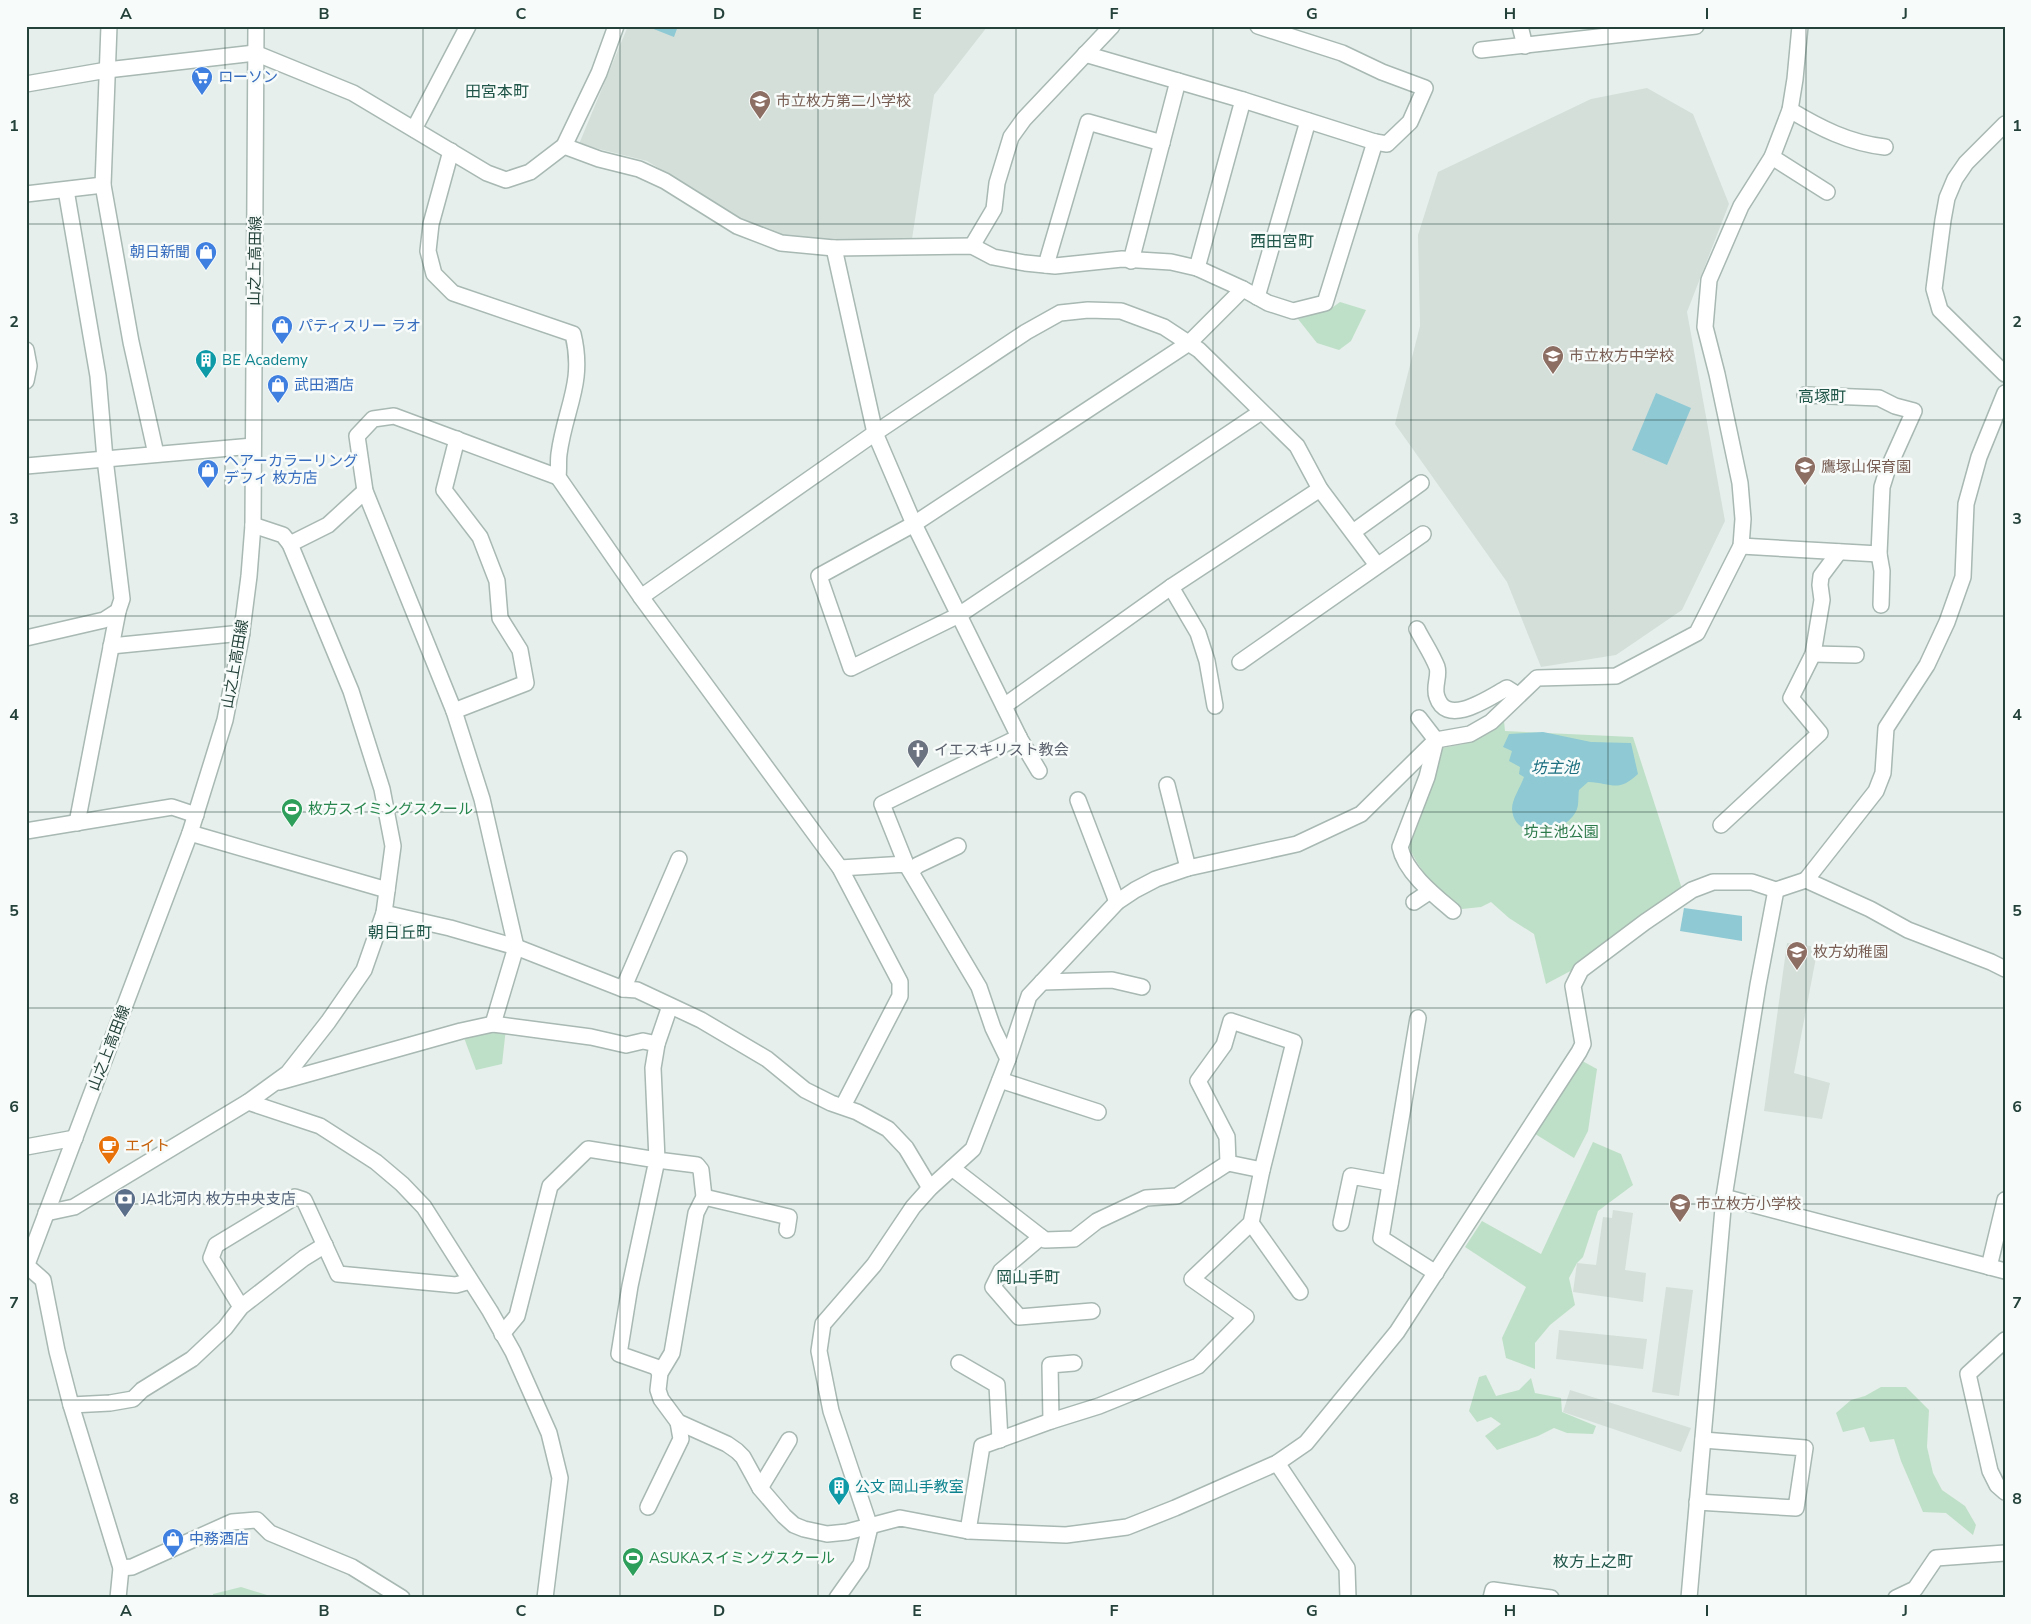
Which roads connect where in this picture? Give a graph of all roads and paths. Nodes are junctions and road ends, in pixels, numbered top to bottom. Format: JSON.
{"nodes":[{"id":1,"x":110,"y":26,"type":"edge"},
{"id":2,"x":256,"y":26,"type":"edge"},
{"id":3,"x":468,"y":26,"type":"edge"},
{"id":4,"x":616,"y":26,"type":"edge"},
{"id":5,"x":1112,"y":26,"type":"edge"},
{"id":6,"x":1258,"y":26,"type":"edge"},
{"id":7,"x":1520,"y":26,"type":"edge"},
{"id":8,"x":1696,"y":26,"type":"edge"},
{"id":9,"x":1800,"y":26,"type":"edge"},
{"id":10,"x":1525,"y":46,"type":"junction"},
{"id":11,"x":1481,"y":50,"type":"dead end"},
{"id":12,"x":255,"y":53,"type":"junction"},
{"id":13,"x":1085,"y":54,"type":"junction"},
{"id":14,"x":108,"y":70,"type":"junction"},
{"id":15,"x":1178,"y":81,"type":"junction"},
{"id":16,"x":26,"y":84,"type":"edge"},
{"id":17,"x":1243,"y":100,"type":"junction"},
{"id":18,"x":1790,"y":110,"type":"junction"},
{"id":19,"x":1308,"y":121,"type":"junction"},
{"id":20,"x":2005,"y":124,"type":"edge"},
{"id":21,"x":414,"y":129,"type":"junction"},
{"id":22,"x":1376,"y":142,"type":"junction"},
{"id":23,"x":1162,"y":143,"type":"junction"},
{"id":24,"x":564,"y":146,"type":"junction"},
{"id":25,"x":1885,"y":147,"type":"dead end"},
{"id":26,"x":451,"y":150,"type":"junction"},
{"id":27,"x":1772,"y":157,"type":"junction"},
{"id":28,"x":103,"y":185,"type":"junction"},
{"id":29,"x":66,"y":190,"type":"junction"},
{"id":30,"x":1827,"y":192,"type":"dead end"},
{"id":31,"x":26,"y":194,"type":"edge"},
{"id":32,"x":972,"y":246,"type":"junction"},
{"id":33,"x":834,"y":248,"type":"junction"},
{"id":34,"x":1131,"y":261,"type":"junction"},
{"id":35,"x":1046,"y":265,"type":"junction"},
{"id":36,"x":1197,"y":268,"type":"junction"},
{"id":37,"x":1243,"y":289,"type":"junction"},
{"id":38,"x":1257,"y":297,"type":"junction"},
{"id":39,"x":1189,"y":343,"type":"junction"},
{"id":40,"x":26,"y":350,"type":"edge"},
{"id":41,"x":2005,"y":374,"type":"edge"},
{"id":42,"x":26,"y":381,"type":"edge"},
{"id":43,"x":2005,"y":393,"type":"edge"},
{"id":44,"x":1805,"y":395,"type":"dead end"},
{"id":45,"x":1260,"y":412,"type":"junction"},
{"id":46,"x":875,"y":432,"type":"junction"},
{"id":47,"x":457,"y":439,"type":"junction"},
{"id":48,"x":253,"y":446,"type":"junction"},
{"id":49,"x":156,"y":454,"type":"junction"},
{"id":50,"x":105,"y":459,"type":"junction"},
{"id":51,"x":26,"y":466,"type":"edge"},
{"id":52,"x":558,"y":477,"type":"junction"},
{"id":53,"x":1420,"y":483,"type":"dead end"},
{"id":54,"x":1320,"y":489,"type":"junction"},
{"id":55,"x":365,"y":491,"type":"junction"},
{"id":56,"x":914,"y":524,"type":"junction"},
{"id":57,"x":253,"y":525,"type":"junction"},
{"id":58,"x":1352,"y":532,"type":"junction"},
{"id":59,"x":1423,"y":534,"type":"dead end"},
{"id":60,"x":290,"y":544,"type":"junction"},
{"id":61,"x":1741,"y":546,"type":"junction"},
{"id":62,"x":1838,"y":552,"type":"junction"},
{"id":63,"x":1880,"y":554,"type":"junction"},
{"id":64,"x":1378,"y":565,"type":"junction"},
{"id":65,"x":1171,"y":587,"type":"junction"},
{"id":66,"x":641,"y":597,"type":"junction"},
{"id":67,"x":1881,"y":605,"type":"dead end"},
{"id":68,"x":118,"y":612,"type":"junction"},
{"id":69,"x":959,"y":615,"type":"junction"},
{"id":70,"x":1417,"y":629,"type":"dead end"},
{"id":71,"x":242,"y":633,"type":"junction"},
{"id":72,"x":26,"y":638,"type":"edge"},
{"id":73,"x":111,"y":646,"type":"junction"},
{"id":74,"x":1813,"y":654,"type":"junction"},
{"id":75,"x":1856,"y":655,"type":"dead end"},
{"id":76,"x":1240,"y":662,"type":"dead end"},
{"id":77,"x":1518,"y":695,"type":"junction"},
{"id":78,"x":1004,"y":706,"type":"junction"},
{"id":79,"x":1215,"y":706,"type":"dead end"},
{"id":80,"x":454,"y":711,"type":"junction"},
{"id":81,"x":1419,"y":718,"type":"dead end"},
{"id":82,"x":1019,"y":737,"type":"junction"},
{"id":83,"x":1436,"y":740,"type":"junction"},
{"id":84,"x":1039,"y":771,"type":"dead end"},
{"id":85,"x":1166,"y":785,"type":"dead end"},
{"id":86,"x":1078,"y":800,"type":"dead end"},
{"id":87,"x":196,"y":815,"type":"junction"},
{"id":88,"x":77,"y":823,"type":"junction"},
{"id":89,"x":1721,"y":825,"type":"dead end"},
{"id":90,"x":26,"y":831,"type":"edge"},
{"id":91,"x":190,"y":833,"type":"junction"},
{"id":92,"x":958,"y":846,"type":"dead end"},
{"id":93,"x":679,"y":859,"type":"dead end"},
{"id":94,"x":908,"y":867,"type":"junction"},
{"id":95,"x":840,"y":868,"type":"junction"},
{"id":96,"x":1188,"y":868,"type":"junction"},
{"id":97,"x":1806,"y":880,"type":"junction"},
{"id":98,"x":387,"y":890,"type":"junction"},
{"id":99,"x":1776,"y":890,"type":"junction"},
{"id":100,"x":1429,"y":892,"type":"junction"},
{"id":101,"x":1117,"y":902,"type":"junction"},
{"id":102,"x":1414,"y":902,"type":"dead end"},
{"id":103,"x":1454,"y":911,"type":"dead end"},
{"id":104,"x":384,"y":913,"type":"junction"},
{"id":105,"x":516,"y":947,"type":"junction"},
{"id":106,"x":2005,"y":970,"type":"edge"},
{"id":107,"x":1042,"y":982,"type":"junction"},
{"id":108,"x":1142,"y":987,"type":"dead end"},
{"id":109,"x":623,"y":989,"type":"junction"},
{"id":110,"x":670,"y":1006,"type":"junction"},
{"id":111,"x":1418,"y":1018,"type":"dead end"},
{"id":112,"x":493,"y":1024,"type":"junction"},
{"id":113,"x":657,"y":1044,"type":"junction"},
{"id":114,"x":1008,"y":1059,"type":"junction"},
{"id":115,"x":1000,"y":1080,"type":"junction"},
{"id":116,"x":273,"y":1084,"type":"junction"},
{"id":117,"x":248,"y":1102,"type":"junction"},
{"id":118,"x":843,"y":1106,"type":"junction"},
{"id":119,"x":1098,"y":1112,"type":"dead end"},
{"id":120,"x":75,"y":1138,"type":"junction"},
{"id":121,"x":26,"y":1147,"type":"edge"},
{"id":122,"x":657,"y":1160,"type":"junction"},
{"id":123,"x":1228,"y":1163,"type":"junction"},
{"id":124,"x":952,"y":1168,"type":"junction"},
{"id":125,"x":1262,"y":1170,"type":"junction"},
{"id":126,"x":1390,"y":1183,"type":"junction"},
{"id":127,"x":930,"y":1188,"type":"junction"},
{"id":128,"x":704,"y":1197,"type":"junction"},
{"id":129,"x":1724,"y":1197,"type":"junction"},
{"id":130,"x":2005,"y":1200,"type":"edge"},
{"id":131,"x":46,"y":1213,"type":"junction"},
{"id":132,"x":789,"y":1217,"type":"dead end"},
{"id":133,"x":1341,"y":1222,"type":"dead end"},
{"id":134,"x":1251,"y":1224,"type":"junction"},
{"id":135,"x":1040,"y":1237,"type":"junction"},
{"id":136,"x":325,"y":1245,"type":"junction"},
{"id":137,"x":26,"y":1266,"type":"edge"},
{"id":138,"x":1989,"y":1267,"type":"junction"},
{"id":139,"x":2005,"y":1271,"type":"edge"},
{"id":140,"x":1436,"y":1273,"type":"junction"},
{"id":141,"x":470,"y":1281,"type":"junction"},
{"id":142,"x":1300,"y":1292,"type":"dead end"},
{"id":143,"x":241,"y":1307,"type":"junction"},
{"id":144,"x":1092,"y":1311,"type":"dead end"},
{"id":145,"x":502,"y":1334,"type":"junction"},
{"id":146,"x":2005,"y":1340,"type":"edge"},
{"id":147,"x":959,"y":1363,"type":"dead end"},
{"id":148,"x":1074,"y":1363,"type":"dead end"},
{"id":149,"x":660,"y":1373,"type":"junction"},
{"id":150,"x":72,"y":1405,"type":"junction"},
{"id":151,"x":1051,"y":1420,"type":"junction"},
{"id":152,"x":678,"y":1422,"type":"junction"},
{"id":153,"x":789,"y":1440,"type":"dead end"},
{"id":154,"x":1000,"y":1440,"type":"junction"},
{"id":155,"x":1703,"y":1440,"type":"junction"},
{"id":156,"x":1277,"y":1463,"type":"junction"},
{"id":157,"x":760,"y":1488,"type":"junction"},
{"id":158,"x":2005,"y":1492,"type":"edge"},
{"id":159,"x":1697,"y":1502,"type":"junction"},
{"id":160,"x":648,"y":1507,"type":"dead end"},
{"id":161,"x":870,"y":1527,"type":"junction"},
{"id":162,"x":968,"y":1531,"type":"junction"},
{"id":163,"x":2005,"y":1553,"type":"edge"},
{"id":164,"x":121,"y":1568,"type":"junction"},
{"id":165,"x":1898,"y":1597,"type":"edge"},
{"id":166,"x":118,"y":1598,"type":"edge"},
{"id":167,"x":402,"y":1598,"type":"edge"},
{"id":168,"x":545,"y":1598,"type":"edge"},
{"id":169,"x":837,"y":1598,"type":"edge"},
{"id":170,"x":1348,"y":1598,"type":"edge"},
{"id":171,"x":1491,"y":1598,"type":"edge"},
{"id":172,"x":1551,"y":1598,"type":"edge"},
{"id":173,"x":1689,"y":1598,"type":"edge"},
{"id":174,"x":1919,"y":1598,"type":"edge"}],
"edges":[{"from":1,"to":14,"type":"street"},
{"from":2,"to":12,"type":"street","name":"山之上高田線"},
{"from":3,"to":21,"type":"street"},
{"from":4,"to":24,"type":"street"},
{"from":5,"to":13,"type":"street"},
{"from":6,"to":22,"type":"street"},
{"from":7,"to":10,"type":"street"},
{"from":8,"to":10,"type":"street"},
{"from":9,"to":18,"type":"street"},
{"from":10,"to":11,"type":"street"},
{"from":12,"to":14,"type":"street"},
{"from":12,"to":21,"type":"street"},
{"from":12,"to":48,"type":"street","name":"山之上高田線"},
{"from":13,"to":15,"type":"street"},
{"from":13,"to":32,"type":"street"},
{"from":14,"to":16,"type":"street"},
{"from":14,"to":28,"type":"street"},
{"from":15,"to":17,"type":"street"},
{"from":15,"to":23,"type":"street"},
{"from":17,"to":19,"type":"street"},
{"from":17,"to":36,"type":"street"},
{"from":18,"to":25,"type":"street"},
{"from":18,"to":27,"type":"street"},
{"from":19,"to":22,"type":"street"},
{"from":19,"to":38,"type":"street"},
{"from":20,"to":41,"type":"street"},
{"from":21,"to":26,"type":"street"},
{"from":22,"to":38,"type":"street"},
{"from":23,"to":34,"type":"street"},
{"from":23,"to":35,"type":"street"},
{"from":24,"to":26,"type":"street"},
{"from":24,"to":33,"type":"street"},
{"from":26,"to":52,"type":"street"},
{"from":27,"to":30,"type":"street"},
{"from":27,"to":61,"type":"street"},
{"from":28,"to":29,"type":"street"},
{"from":28,"to":49,"type":"street"},
{"from":29,"to":31,"type":"street"},
{"from":29,"to":50,"type":"street"},
{"from":32,"to":33,"type":"street"},
{"from":32,"to":35,"type":"street"},
{"from":33,"to":46,"type":"street"},
{"from":34,"to":35,"type":"street"},
{"from":34,"to":36,"type":"street"},
{"from":36,"to":37,"type":"street"},
{"from":37,"to":38,"type":"street"},
{"from":37,"to":39,"type":"street"},
{"from":39,"to":45,"type":"street"},
{"from":39,"to":46,"type":"street"},
{"from":39,"to":56,"type":"street"},
{"from":40,"to":42,"type":"street"},
{"from":43,"to":97,"type":"street"},
{"from":44,"to":63,"type":"street"},
{"from":45,"to":54,"type":"street"},
{"from":45,"to":69,"type":"street"},
{"from":46,"to":56,"type":"street"},
{"from":46,"to":66,"type":"street"},
{"from":47,"to":52,"type":"street"},
{"from":47,"to":55,"type":"street"},
{"from":47,"to":80,"type":"street"},
{"from":48,"to":49,"type":"street"},
{"from":48,"to":57,"type":"street","name":"山之上高田線"},
{"from":49,"to":50,"type":"street"},
{"from":50,"to":51,"type":"street"},
{"from":50,"to":68,"type":"street"},
{"from":52,"to":66,"type":"street"},
{"from":53,"to":58,"type":"street"},
{"from":54,"to":58,"type":"street"},
{"from":54,"to":65,"type":"street"},
{"from":55,"to":60,"type":"street"},
{"from":55,"to":80,"type":"street"},
{"from":56,"to":69,"type":"street"},
{"from":56,"to":69,"type":"street"},
{"from":57,"to":60,"type":"street"},
{"from":57,"to":71,"type":"street","name":"山之上高田線"},
{"from":58,"to":64,"type":"street"},
{"from":59,"to":64,"type":"street"},
{"from":60,"to":98,"type":"street"},
{"from":61,"to":62,"type":"street"},
{"from":61,"to":77,"type":"street"},
{"from":62,"to":63,"type":"street"},
{"from":62,"to":74,"type":"street"},
{"from":63,"to":67,"type":"street"},
{"from":64,"to":76,"type":"street"},
{"from":65,"to":78,"type":"street"},
{"from":65,"to":79,"type":"street"},
{"from":66,"to":95,"type":"street"},
{"from":68,"to":72,"type":"street"},
{"from":68,"to":73,"type":"street"},
{"from":69,"to":78,"type":"street"},
{"from":70,"to":77,"type":"street"},
{"from":71,"to":73,"type":"street"},
{"from":71,"to":87,"type":"street","name":"山之上高田線"},
{"from":73,"to":88,"type":"street"},
{"from":74,"to":75,"type":"street"},
{"from":74,"to":89,"type":"street"},
{"from":77,"to":83,"type":"street"},
{"from":78,"to":82,"type":"street"},
{"from":80,"to":105,"type":"street"},
{"from":81,"to":83,"type":"street"},
{"from":82,"to":84,"type":"street"},
{"from":82,"to":94,"type":"street"},
{"from":83,"to":96,"type":"street"},
{"from":83,"to":100,"type":"street"},
{"from":85,"to":96,"type":"street"},
{"from":86,"to":101,"type":"street"},
{"from":87,"to":88,"type":"street"},
{"from":87,"to":91,"type":"street","name":"山之上高田線"},
{"from":88,"to":90,"type":"street"},
{"from":91,"to":98,"type":"street"},
{"from":91,"to":120,"type":"street","name":"山之上高田線"},
{"from":92,"to":94,"type":"street"},
{"from":93,"to":109,"type":"street"},
{"from":94,"to":95,"type":"street"},
{"from":94,"to":114,"type":"street"},
{"from":95,"to":118,"type":"street"},
{"from":96,"to":101,"type":"street"},
{"from":97,"to":99,"type":"street"},
{"from":97,"to":106,"type":"street"},
{"from":98,"to":104,"type":"street"},
{"from":99,"to":129,"type":"street"},
{"from":99,"to":140,"type":"street"},
{"from":100,"to":102,"type":"street"},
{"from":100,"to":103,"type":"street"},
{"from":101,"to":107,"type":"street"},
{"from":104,"to":105,"type":"street"},
{"from":104,"to":116,"type":"street"},
{"from":105,"to":109,"type":"street"},
{"from":105,"to":112,"type":"street"},
{"from":107,"to":108,"type":"street"},
{"from":107,"to":114,"type":"street"},
{"from":109,"to":110,"type":"street"},
{"from":110,"to":113,"type":"street"},
{"from":110,"to":118,"type":"street"},
{"from":111,"to":126,"type":"street"},
{"from":112,"to":113,"type":"street"},
{"from":112,"to":116,"type":"street"},
{"from":113,"to":122,"type":"street"},
{"from":114,"to":115,"type":"street"},
{"from":115,"to":119,"type":"street"},
{"from":115,"to":124,"type":"street"},
{"from":116,"to":117,"type":"street"},
{"from":117,"to":131,"type":"street"},
{"from":117,"to":141,"type":"street"},
{"from":118,"to":127,"type":"street"},
{"from":120,"to":121,"type":"street"},
{"from":120,"to":131,"type":"street","name":"山之上高田線"},
{"from":122,"to":128,"type":"street"},
{"from":122,"to":145,"type":"street"},
{"from":122,"to":149,"type":"street"},
{"from":123,"to":125,"type":"street"},
{"from":123,"to":125,"type":"street"},
{"from":123,"to":135,"type":"street"},
{"from":124,"to":127,"type":"street"},
{"from":124,"to":135,"type":"street"},
{"from":125,"to":134,"type":"street"},
{"from":126,"to":133,"type":"street"},
{"from":126,"to":140,"type":"street"},
{"from":127,"to":161,"type":"street"},
{"from":128,"to":132,"type":"street"},
{"from":128,"to":149,"type":"street"},
{"from":129,"to":138,"type":"street"},
{"from":129,"to":155,"type":"street"},
{"from":130,"to":138,"type":"street"},
{"from":131,"to":137,"type":"street","name":"山之上高田線"},
{"from":134,"to":142,"type":"street"},
{"from":134,"to":151,"type":"street"},
{"from":135,"to":144,"type":"street"},
{"from":136,"to":141,"type":"street"},
{"from":136,"to":143,"type":"street"},
{"from":136,"to":143,"type":"street"},
{"from":137,"to":150,"type":"street"},
{"from":138,"to":139,"type":"street"},
{"from":140,"to":156,"type":"street"},
{"from":141,"to":145,"type":"street"},
{"from":143,"to":150,"type":"street"},
{"from":145,"to":168,"type":"street"},
{"from":146,"to":158,"type":"street"},
{"from":147,"to":154,"type":"street"},
{"from":148,"to":151,"type":"street"},
{"from":149,"to":152,"type":"street"},
{"from":150,"to":164,"type":"street"},
{"from":151,"to":154,"type":"street"},
{"from":152,"to":157,"type":"street"},
{"from":152,"to":160,"type":"street"},
{"from":153,"to":157,"type":"street"},
{"from":154,"to":162,"type":"street"},
{"from":155,"to":159,"type":"street"},
{"from":155,"to":159,"type":"street"},
{"from":156,"to":162,"type":"street"},
{"from":156,"to":170,"type":"street"},
{"from":157,"to":161,"type":"street"},
{"from":159,"to":173,"type":"street"},
{"from":161,"to":162,"type":"street"},
{"from":161,"to":169,"type":"street"},
{"from":163,"to":165,"type":"street"},
{"from":164,"to":166,"type":"street"},
{"from":164,"to":167,"type":"street"},
{"from":165,"to":174,"type":"street"},
{"from":171,"to":172,"type":"street"}]}
